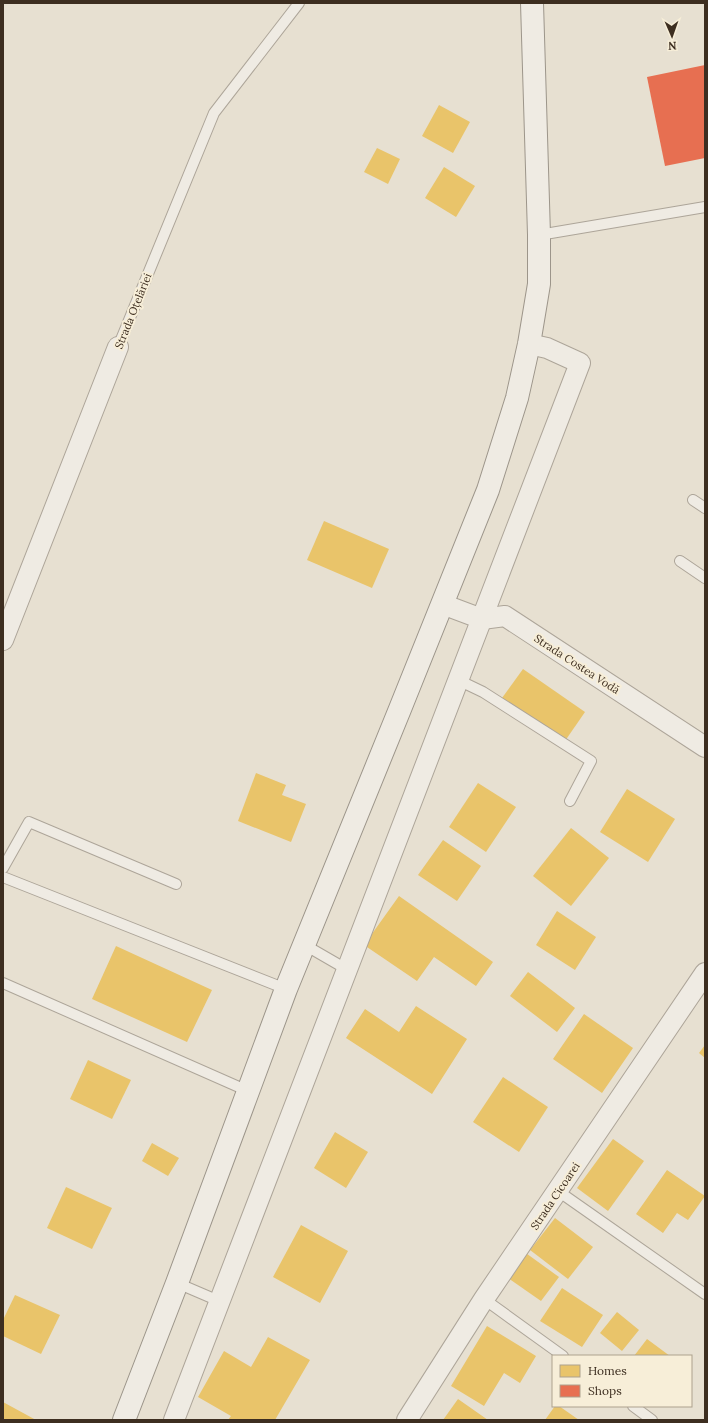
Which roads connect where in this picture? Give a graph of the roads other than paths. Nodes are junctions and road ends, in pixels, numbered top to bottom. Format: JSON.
{"nodes":[{"id":1,"x":298,"y":3,"type":"edge"},
{"id":2,"x":532,"y":3,"type":"edge"},
{"id":3,"x":705,"y":207,"type":"edge"},
{"id":4,"x":539,"y":235,"type":"junction"},
{"id":5,"x":529,"y":344,"type":"junction"},
{"id":6,"x":118,"y":348,"type":"joint"},
{"id":7,"x":693,"y":500,"type":"dead end"},
{"id":8,"x":705,"y":508,"type":"edge"},
{"id":9,"x":680,"y":560,"type":"dead end"},
{"id":10,"x":705,"y":578,"type":"edge"},
{"id":11,"x":442,"y":604,"type":"junction"},
{"id":12,"x":482,"y":619,"type":"junction"},
{"id":13,"x":3,"y":640,"type":"edge"},
{"id":14,"x":458,"y":680,"type":"junction"},
{"id":15,"x":705,"y":747,"type":"edge"},
{"id":16,"x":570,"y":801,"type":"dead end"},
{"id":17,"x":3,"y":868,"type":"edge"},
{"id":18,"x":3,"y":877,"type":"edge"},
{"id":19,"x":176,"y":884,"type":"dead end"},
{"id":20,"x":303,"y":944,"type":"junction"},
{"id":21,"x":348,"y":970,"type":"junction"},
{"id":22,"x":705,"y":973,"type":"edge"},
{"id":23,"x":3,"y":982,"type":"edge"},
{"id":24,"x":286,"y":989,"type":"junction"},
{"id":25,"x":248,"y":1091,"type":"junction"},
{"id":26,"x":558,"y":1191,"type":"junction"},
{"id":27,"x":177,"y":1283,"type":"junction"},
{"id":28,"x":705,"y":1294,"type":"edge"},
{"id":29,"x":484,"y":1299,"type":"junction"},
{"id":30,"x":219,"y":1301,"type":"junction"},
{"id":31,"x":562,"y":1355,"type":"edge"},
{"id":32,"x":634,"y":1407,"type":"edge"},
{"id":33,"x":180,"y":1417,"type":"edge"},
{"id":34,"x":124,"y":1420,"type":"edge"},
{"id":35,"x":407,"y":1420,"type":"edge"},
{"id":36,"x":652,"y":1420,"type":"edge"}],
"edges":[{"from":1,"to":6,"type":"lane","name":"Strada Oțelăriei"},
{"from":2,"to":4,"type":"main road"},
{"from":3,"to":4,"type":"lane"},
{"from":4,"to":5,"type":"main road"},
{"from":5,"to":11,"type":"main road"},
{"from":5,"to":12,"type":"street"},
{"from":6,"to":13,"type":"street","name":"Strada Oțelăriei"},
{"from":7,"to":8,"type":"lane"},
{"from":9,"to":10,"type":"lane"},
{"from":11,"to":12,"type":"street","name":"Strada Costea Vodă"},
{"from":11,"to":20,"type":"main road"},
{"from":12,"to":14,"type":"street"},
{"from":12,"to":15,"type":"street","name":"Strada Costea Vodă"},
{"from":14,"to":16,"type":"lane"},
{"from":14,"to":21,"type":"street"},
{"from":17,"to":19,"type":"lane"},
{"from":18,"to":24,"type":"lane"},
{"from":20,"to":21,"type":"lane"},
{"from":20,"to":24,"type":"main road"},
{"from":21,"to":30,"type":"street"},
{"from":22,"to":26,"type":"street","name":"Strada Cicoarei"},
{"from":23,"to":25,"type":"lane"},
{"from":24,"to":25,"type":"main road"},
{"from":25,"to":27,"type":"main road"},
{"from":26,"to":28,"type":"lane"},
{"from":26,"to":29,"type":"street","name":"Strada Cicoarei"},
{"from":27,"to":30,"type":"lane"},
{"from":27,"to":34,"type":"main road"},
{"from":29,"to":31,"type":"lane"},
{"from":29,"to":35,"type":"street","name":"Strada Cicoarei"},
{"from":30,"to":33,"type":"street"},
{"from":32,"to":36,"type":"lane"}]}
